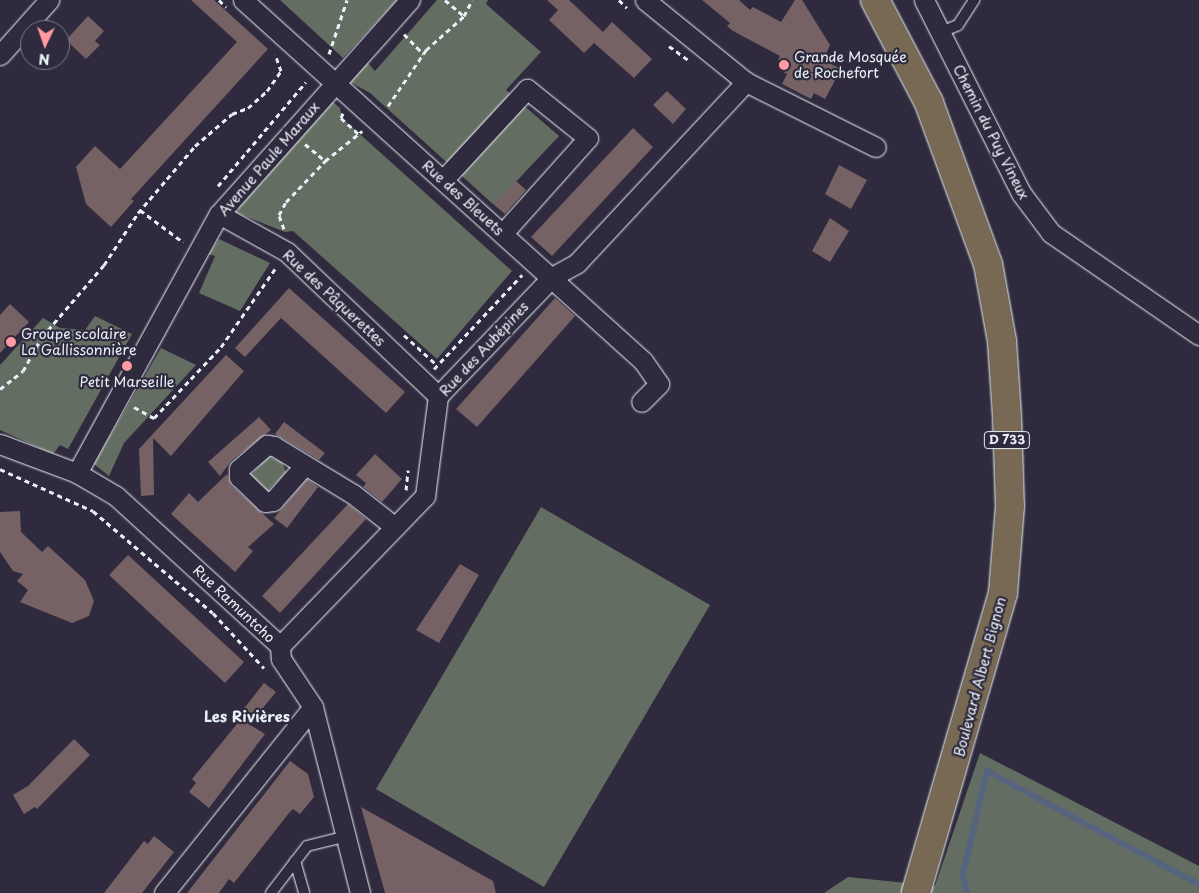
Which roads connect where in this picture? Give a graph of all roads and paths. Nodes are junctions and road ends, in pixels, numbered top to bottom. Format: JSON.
{"nodes":[{"id":1,"x":49,"y":0,"type":"edge"},
{"id":2,"x":219,"y":0,"type":"edge"},
{"id":3,"x":410,"y":0,"type":"edge"},
{"id":4,"x":446,"y":0,"type":"edge"},
{"id":5,"x":472,"y":0,"type":"edge"},
{"id":6,"x":619,"y":0,"type":"edge"},
{"id":7,"x":875,"y":0,"type":"edge"},
{"id":8,"x":924,"y":0,"type":"edge"},
{"id":9,"x":974,"y":0,"type":"edge"},
{"id":10,"x":238,"y":6,"type":"edge"},
{"id":11,"x":639,"y":6,"type":"edge"},
{"id":12,"x":464,"y":16,"type":"junction"},
{"id":13,"x":392,"y":20,"type":"junction"},
{"id":14,"x":941,"y":32,"type":"junction"},
{"id":15,"x":668,"y":44,"type":"dead end"},
{"id":16,"x":274,"y":52,"type":"dead end"},
{"id":17,"x":422,"y":54,"type":"junction"},
{"id":18,"x":0,"y":55,"type":"edge"},
{"id":19,"x":698,"y":66,"type":"dead end"},
{"id":20,"x":746,"y":82,"type":"junction"},
{"id":21,"x":335,"y":84,"type":"junction"},
{"id":22,"x":369,"y":130,"type":"junction"},
{"id":23,"x":292,"y":132,"type":"junction"},
{"id":24,"x":876,"y":147,"type":"dead end"},
{"id":25,"x":325,"y":161,"type":"junction"},
{"id":26,"x":443,"y":180,"type":"junction"},
{"id":27,"x":140,"y":210,"type":"junction"},
{"id":28,"x":219,"y":214,"type":"junction"},
{"id":29,"x":502,"y":233,"type":"junction"},
{"id":30,"x":187,"y":245,"type":"dead end"},
{"id":31,"x":283,"y":258,"type":"junction"},
{"id":32,"x":515,"y":268,"type":"dead end"},
{"id":33,"x":286,"y":270,"type":"dead end"},
{"id":34,"x":552,"y":277,"type":"junction"},
{"id":35,"x":1199,"y":335,"type":"edge"},
{"id":36,"x":422,"y":381,"type":"junction"},
{"id":37,"x":0,"y":389,"type":"edge"},
{"id":38,"x":438,"y":396,"type":"junction"},
{"id":39,"x":118,"y":398,"type":"junction"},
{"id":40,"x":641,"y":402,"type":"dead end"},
{"id":41,"x":0,"y":444,"type":"edge"},
{"id":42,"x":409,"y":464,"type":"dead end"},
{"id":43,"x":303,"y":466,"type":"dead end"},
{"id":44,"x":0,"y":469,"type":"edge"},
{"id":45,"x":77,"y":473,"type":"junction"},
{"id":46,"x":418,"y":503,"type":"junction"},
{"id":47,"x":395,"y":527,"type":"junction"},
{"id":48,"x":280,"y":646,"type":"junction"},
{"id":49,"x":270,"y":674,"type":"dead end"},
{"id":50,"x":313,"y":707,"type":"junction"},
{"id":51,"x":344,"y":837,"type":"junction"},
{"id":52,"x":295,"y":861,"type":"junction"},
{"id":53,"x":164,"y":893,"type":"edge"},
{"id":54,"x":271,"y":893,"type":"edge"},
{"id":55,"x":304,"y":893,"type":"edge"},
{"id":56,"x":360,"y":893,"type":"edge"},
{"id":57,"x":916,"y":893,"type":"edge"}],
"edges":[{"from":1,"to":18,"type":"street"},
{"from":2,"to":10,"type":"path"},
{"from":3,"to":13,"type":"street","name":"Avenue Paule Maraux"},
{"from":4,"to":12,"type":"path"},
{"from":5,"to":12,"type":"path"},
{"from":6,"to":11,"type":"path"},
{"from":7,"to":57,"type":"main road","name":"Boulevard Albert Bignon","number":"D 733"},
{"from":8,"to":14,"type":"street","name":"Chemin du Puy Vineux"},
{"from":9,"to":14,"type":"lane"},
{"from":10,"to":21,"type":"street","name":"Rue des Bleuets"},
{"from":11,"to":20,"type":"street"},
{"from":12,"to":17,"type":"path"},
{"from":13,"to":17,"type":"path"},
{"from":13,"to":21,"type":"street","name":"Avenue Paule Maraux"},
{"from":14,"to":35,"type":"street","name":"Chemin du Puy Vineux"},
{"from":15,"to":19,"type":"path"},
{"from":16,"to":27,"type":"path"},
{"from":17,"to":22,"type":"path"},
{"from":20,"to":24,"type":"street"},
{"from":20,"to":34,"type":"street","name":"Rue des Aubépines"},
{"from":21,"to":22,"type":"street","name":"Rue des Bleuets"},
{"from":21,"to":23,"type":"street","name":"Avenue Paule Maraux"},
{"from":22,"to":25,"type":"path"},
{"from":22,"to":26,"type":"street","name":"Rue des Bleuets"},
{"from":23,"to":25,"type":"path"},
{"from":23,"to":28,"type":"street","name":"Avenue Paule Maraux"},
{"from":25,"to":31,"type":"path"},
{"from":26,"to":29,"type":"street","name":"Rue des Bleuets"},
{"from":26,"to":29,"type":"street"},
{"from":27,"to":30,"type":"path"},
{"from":27,"to":37,"type":"path"},
{"from":28,"to":31,"type":"street","name":"Rue des Pâquerettes"},
{"from":28,"to":39,"type":"street","name":"Avenue Paule Maraux"},
{"from":29,"to":34,"type":"street","name":"Rue des Bleuets"},
{"from":31,"to":33,"type":"path"},
{"from":31,"to":36,"type":"street","name":"Rue des Pâquerettes"},
{"from":31,"to":39,"type":"path"},
{"from":32,"to":36,"type":"path"},
{"from":34,"to":38,"type":"street","name":"Rue des Aubépines"},
{"from":34,"to":40,"type":"street","name":"Rue des Bleuets"},
{"from":36,"to":38,"type":"street","name":"Rue des Pâquerettes"},
{"from":38,"to":46,"type":"street","name":"Rue des Aubépines"},
{"from":39,"to":45,"type":"street","name":"Avenue Paule Maraux"},
{"from":41,"to":45,"type":"street"},
{"from":42,"to":46,"type":"path"},
{"from":43,"to":47,"type":"street"},
{"from":44,"to":49,"type":"path"},
{"from":45,"to":48,"type":"street","name":"Rue Ramuntcho"},
{"from":46,"to":47,"type":"street","name":"Rue des Aubépines"},
{"from":47,"to":48,"type":"street","name":"Rue des Aubépines"},
{"from":48,"to":50,"type":"street","name":"Rue Ramuntcho"},
{"from":50,"to":51,"type":"street","name":"Rue Ramuntcho"},
{"from":50,"to":53,"type":"street"},
{"from":51,"to":52,"type":"lane"},
{"from":51,"to":56,"type":"street","name":"Rue Ramuntcho"},
{"from":52,"to":54,"type":"lane"},
{"from":52,"to":55,"type":"lane"}]}
